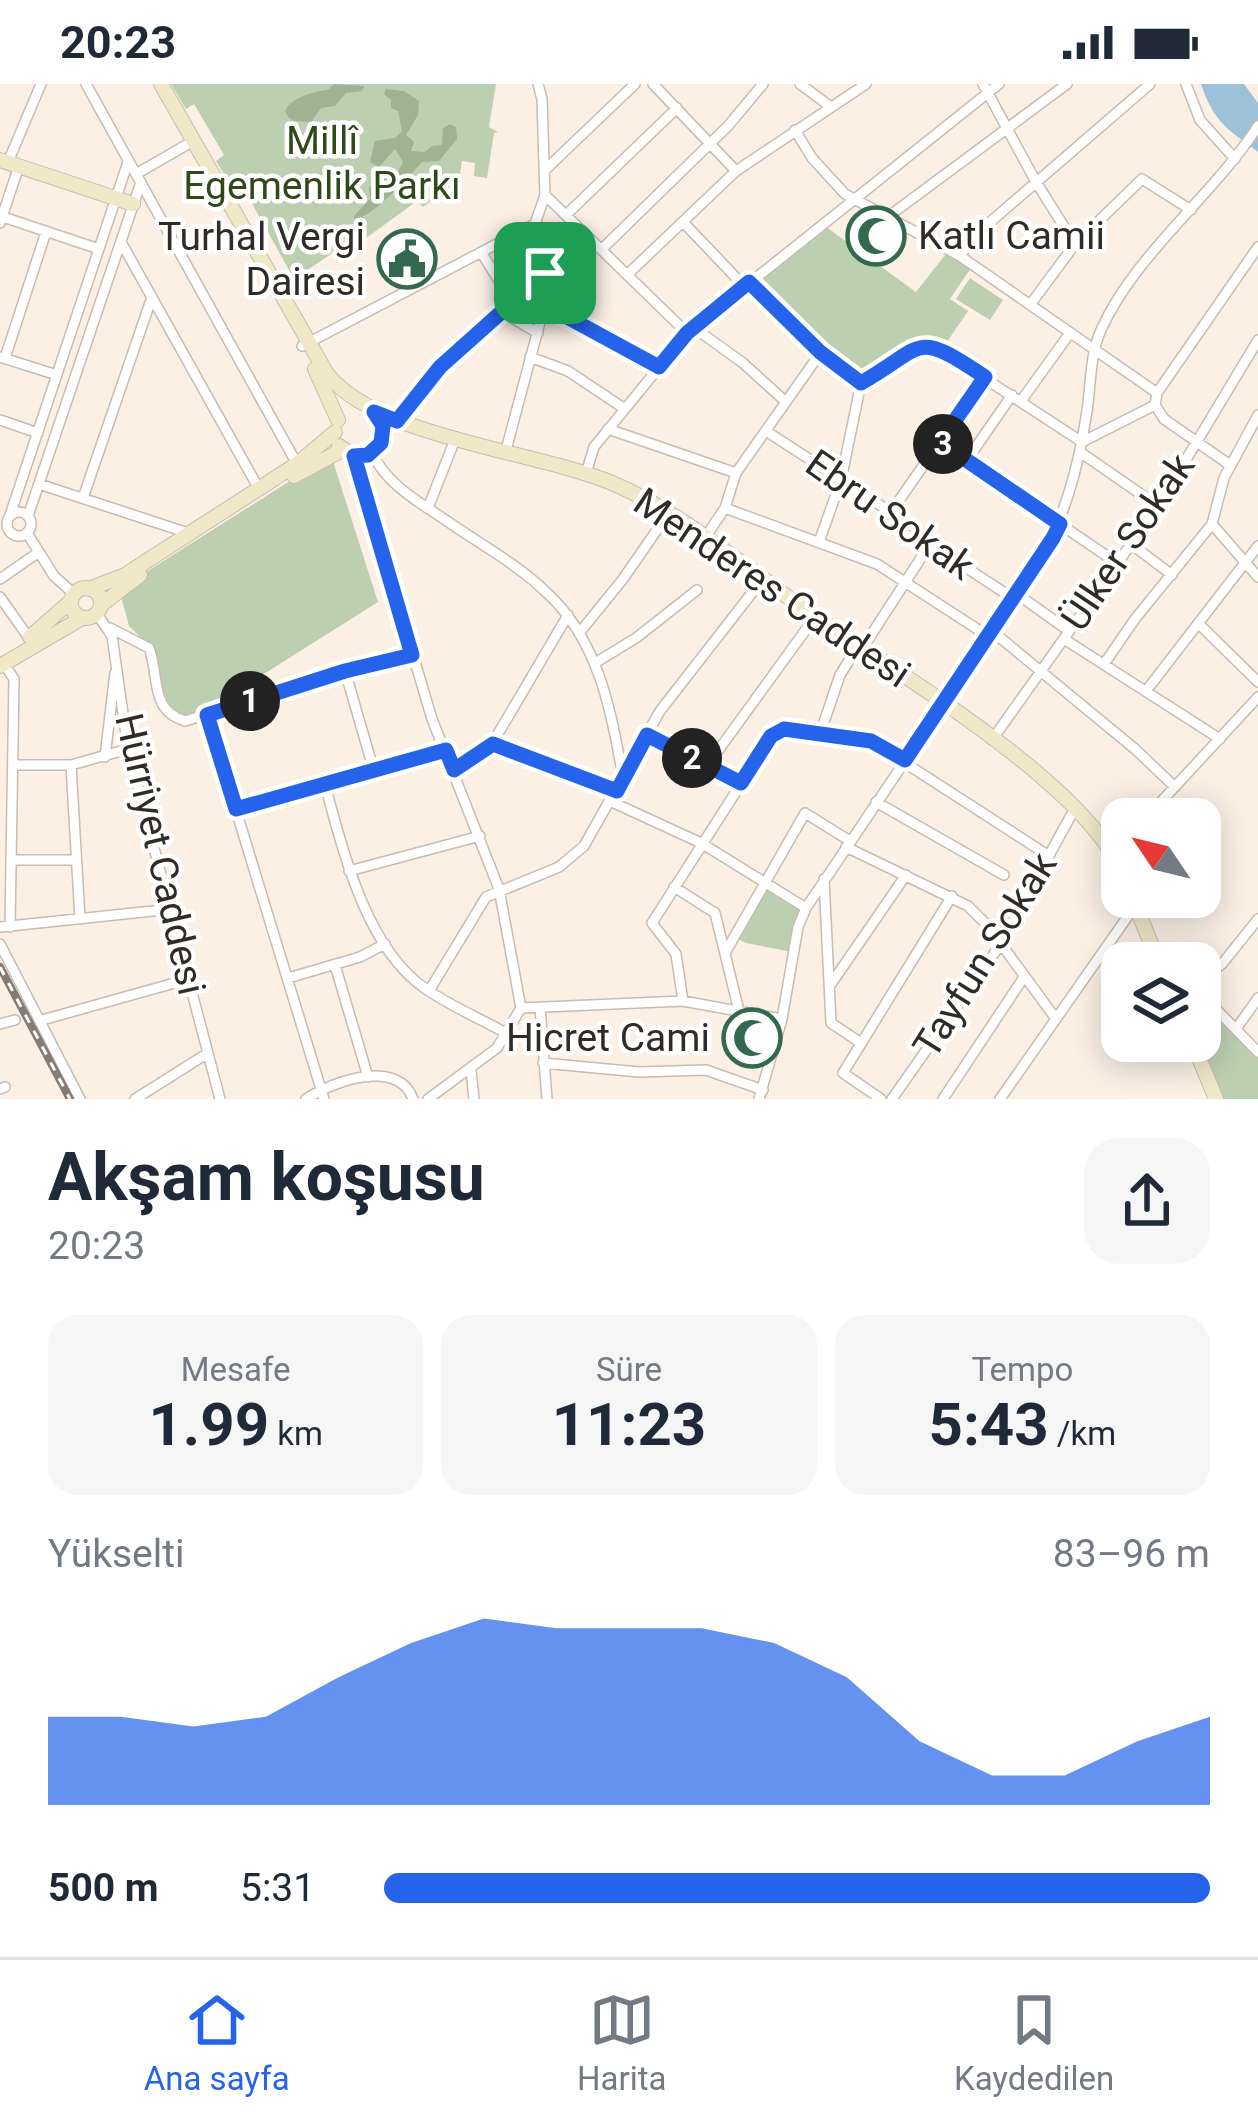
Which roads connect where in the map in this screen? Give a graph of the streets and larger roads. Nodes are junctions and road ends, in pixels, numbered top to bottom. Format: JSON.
{"nodes":[{"id":1,"x":41,"y":84,"type":"edge"},
{"id":2,"x":86,"y":84,"type":"edge"},
{"id":3,"x":151,"y":84,"type":"edge"},
{"id":4,"x":161,"y":84,"type":"edge"},
{"id":5,"x":538,"y":84,"type":"edge"},
{"id":6,"x":635,"y":84,"type":"edge"},
{"id":7,"x":653,"y":84,"type":"edge"},
{"id":8,"x":763,"y":84,"type":"edge"},
{"id":9,"x":800,"y":84,"type":"edge"},
{"id":10,"x":866,"y":84,"type":"edge"},
{"id":11,"x":999,"y":84,"type":"edge"},
{"id":12,"x":1067,"y":84,"type":"edge"},
{"id":13,"x":1150,"y":84,"type":"edge"},
{"id":14,"x":1186,"y":84,"type":"edge"},
{"id":15,"x":985,"y":88,"type":"edge"},
{"id":16,"x":831,"y":107,"type":"junction"},
{"id":17,"x":677,"y":109,"type":"junction"},
{"id":18,"x":1258,"y":126,"type":"edge"},
{"id":19,"x":1008,"y":128,"type":"junction"},
{"id":20,"x":795,"y":130,"type":"junction"},
{"id":21,"x":192,"y":142,"type":"junction"},
{"id":22,"x":710,"y":143,"type":"junction"},
{"id":23,"x":1235,"y":159,"type":"junction"},
{"id":24,"x":128,"y":160,"type":"junction"},
{"id":25,"x":9,"y":163,"type":"edge"},
{"id":26,"x":736,"y":171,"type":"junction"},
{"id":27,"x":544,"y":172,"type":"junction"},
{"id":28,"x":138,"y":178,"type":"junction"},
{"id":29,"x":1036,"y":182,"type":"junction"},
{"id":30,"x":544,"y":195,"type":"junction"},
{"id":31,"x":116,"y":198,"type":"junction"},
{"id":32,"x":854,"y":198,"type":"junction"},
{"id":33,"x":133,"y":204,"type":"junction"},
{"id":34,"x":1192,"y":211,"type":"junction"},
{"id":35,"x":566,"y":215,"type":"junction"},
{"id":36,"x":889,"y":216,"type":"junction"},
{"id":37,"x":1,"y":219,"type":"edge"},
{"id":38,"x":683,"y":222,"type":"junction"},
{"id":39,"x":535,"y":224,"type":"junction"},
{"id":40,"x":46,"y":232,"type":"junction"},
{"id":41,"x":120,"y":242,"type":"junction"},
{"id":42,"x":1075,"y":244,"type":"junction"},
{"id":43,"x":1258,"y":247,"type":"edge"},
{"id":44,"x":99,"y":249,"type":"junction"},
{"id":45,"x":602,"y":249,"type":"junction"},
{"id":46,"x":481,"y":252,"type":"junction"},
{"id":47,"x":116,"y":255,"type":"junction"},
{"id":48,"x":960,"y":256,"type":"junction"},
{"id":49,"x":545,"y":273,"type":"junction"},
{"id":50,"x":628,"y":274,"type":"junction"},
{"id":51,"x":746,"y":284,"type":"junction"},
{"id":52,"x":152,"y":297,"type":"junction"},
{"id":53,"x":513,"y":303,"type":"junction"},
{"id":54,"x":545,"y":305,"type":"junction"},
{"id":55,"x":1030,"y":305,"type":"junction"},
{"id":56,"x":502,"y":312,"type":"junction"},
{"id":57,"x":690,"y":330,"type":"junction"},
{"id":58,"x":538,"y":333,"type":"junction"},
{"id":59,"x":1070,"y":333,"type":"junction"},
{"id":60,"x":1258,"y":340,"type":"edge"},
{"id":61,"x":306,"y":344,"type":"junction"},
{"id":62,"x":1095,"y":350,"type":"junction"},
{"id":63,"x":820,"y":352,"type":"junction"},
{"id":64,"x":530,"y":357,"type":"junction"},
{"id":65,"x":2,"y":358,"type":"edge"},
{"id":66,"x":659,"y":367,"type":"junction"},
{"id":67,"x":57,"y":375,"type":"junction"},
{"id":68,"x":985,"y":377,"type":"junction"},
{"id":69,"x":74,"y":380,"type":"junction"},
{"id":70,"x":861,"y":383,"type":"junction"},
{"id":71,"x":1017,"y":398,"type":"junction"},
{"id":72,"x":1156,"y":399,"type":"junction"},
{"id":73,"x":786,"y":403,"type":"junction"},
{"id":74,"x":625,"y":409,"type":"junction"},
{"id":75,"x":369,"y":410,"type":"junction"},
{"id":76,"x":1258,"y":415,"type":"edge"},
{"id":77,"x":0,"y":420,"type":"edge"},
{"id":78,"x":397,"y":421,"type":"junction"},
{"id":79,"x":336,"y":426,"type":"junction"},
{"id":80,"x":608,"y":429,"type":"junction"},
{"id":81,"x":428,"y":430,"type":"junction"},
{"id":82,"x":766,"y":430,"type":"junction"},
{"id":83,"x":37,"y":433,"type":"junction"},
{"id":84,"x":384,"y":434,"type":"junction"},
{"id":85,"x":456,"y":437,"type":"junction"},
{"id":86,"x":54,"y":439,"type":"junction"},
{"id":87,"x":1196,"y":441,"type":"junction"},
{"id":88,"x":940,"y":442,"type":"junction"},
{"id":89,"x":1081,"y":447,"type":"junction"},
{"id":90,"x":506,"y":450,"type":"junction"},
{"id":91,"x":348,"y":453,"type":"junction"},
{"id":92,"x":372,"y":453,"type":"junction"},
{"id":93,"x":967,"y":460,"type":"junction"},
{"id":94,"x":297,"y":464,"type":"junction"},
{"id":95,"x":1230,"y":465,"type":"junction"},
{"id":96,"x":586,"y":473,"type":"junction"},
{"id":97,"x":736,"y":473,"type":"junction"},
{"id":98,"x":391,"y":480,"type":"junction"},
{"id":99,"x":841,"y":480,"type":"junction"},
{"id":100,"x":39,"y":484,"type":"junction"},
{"id":101,"x":260,"y":488,"type":"junction"},
{"id":102,"x":365,"y":491,"type":"junction"},
{"id":103,"x":83,"y":499,"type":"junction"},
{"id":104,"x":1158,"y":506,"type":"junction"},
{"id":105,"x":428,"y":508,"type":"junction"},
{"id":106,"x":725,"y":508,"type":"junction"},
{"id":107,"x":891,"y":512,"type":"junction"},
{"id":108,"x":668,"y":514,"type":"junction"},
{"id":109,"x":10,"y":515,"type":"junction"},
{"id":110,"x":28,"y":516,"type":"junction"},
{"id":111,"x":1060,"y":524,"type":"junction"},
{"id":112,"x":1212,"y":524,"type":"junction"},
{"id":113,"x":27,"y":533,"type":"junction"},
{"id":114,"x":11,"y":534,"type":"junction"},
{"id":115,"x":189,"y":534,"type":"junction"},
{"id":116,"x":704,"y":538,"type":"junction"},
{"id":117,"x":0,"y":542,"type":"edge"},
{"id":118,"x":819,"y":542,"type":"junction"},
{"id":119,"x":930,"y":544,"type":"junction"},
{"id":120,"x":1131,"y":544,"type":"junction"},
{"id":121,"x":1258,"y":546,"type":"edge"},
{"id":122,"x":39,"y":552,"type":"junction"},
{"id":123,"x":1117,"y":563,"type":"junction"},
{"id":124,"x":1246,"y":565,"type":"junction"},
{"id":125,"x":1172,"y":575,"type":"junction"},
{"id":126,"x":1258,"y":577,"type":"edge"},
{"id":127,"x":0,"y":579,"type":"edge"},
{"id":128,"x":762,"y":580,"type":"junction"},
{"id":129,"x":905,"y":583,"type":"junction"},
{"id":130,"x":697,"y":590,"type":"dead end"},
{"id":131,"x":78,"y":595,"type":"junction"},
{"id":132,"x":0,"y":597,"type":"edge"},
{"id":133,"x":1015,"y":597,"type":"junction"},
{"id":134,"x":93,"y":612,"type":"junction"},
{"id":135,"x":568,"y":615,"type":"junction"},
{"id":136,"x":815,"y":617,"type":"junction"},
{"id":137,"x":1199,"y":624,"type":"junction"},
{"id":138,"x":110,"y":628,"type":"junction"},
{"id":139,"x":580,"y":632,"type":"junction"},
{"id":140,"x":990,"y":633,"type":"junction"},
{"id":141,"x":1066,"y":635,"type":"junction"},
{"id":142,"x":29,"y":638,"type":"junction"},
{"id":143,"x":860,"y":648,"type":"junction"},
{"id":144,"x":412,"y":655,"type":"junction"},
{"id":145,"x":1,"y":662,"type":"edge"},
{"id":146,"x":595,"y":663,"type":"junction"},
{"id":147,"x":1104,"y":664,"type":"junction"},
{"id":148,"x":116,"y":670,"type":"junction"},
{"id":149,"x":1041,"y":670,"type":"junction"},
{"id":150,"x":345,"y":671,"type":"junction"},
{"id":151,"x":1258,"y":682,"type":"edge"},
{"id":152,"x":1146,"y":691,"type":"junction"},
{"id":153,"x":1258,"y":697,"type":"edge"},
{"id":154,"x":943,"y":704,"type":"junction"},
{"id":155,"x":207,"y":715,"type":"junction"},
{"id":156,"x":820,"y":734,"type":"junction"},
{"id":157,"x":647,"y":735,"type":"junction"},
{"id":158,"x":1220,"y":739,"type":"junction"},
{"id":159,"x":992,"y":740,"type":"junction"},
{"id":160,"x":493,"y":744,"type":"junction"},
{"id":161,"x":128,"y":749,"type":"junction"},
{"id":162,"x":446,"y":750,"type":"junction"},
{"id":163,"x":105,"y":757,"type":"junction"},
{"id":164,"x":905,"y":760,"type":"junction"},
{"id":165,"x":13,"y":765,"type":"junction"},
{"id":166,"x":71,"y":765,"type":"junction"},
{"id":167,"x":707,"y":766,"type":"junction"},
{"id":168,"x":454,"y":770,"type":"junction"},
{"id":169,"x":374,"y":771,"type":"junction"},
{"id":170,"x":623,"y":778,"type":"junction"},
{"id":171,"x":741,"y":783,"type":"junction"},
{"id":172,"x":325,"y":784,"type":"junction"},
{"id":173,"x":1174,"y":788,"type":"junction"},
{"id":174,"x":615,"y":796,"type":"junction"},
{"id":175,"x":1165,"y":798,"type":"edge"},
{"id":176,"x":876,"y":802,"type":"junction"},
{"id":177,"x":1075,"y":808,"type":"junction"},
{"id":178,"x":236,"y":809,"type":"junction"},
{"id":179,"x":1101,"y":833,"type":"edge"},
{"id":180,"x":480,"y":836,"type":"junction"},
{"id":181,"x":701,"y":843,"type":"junction"},
{"id":182,"x":848,"y":844,"type":"junction"},
{"id":183,"x":1049,"y":856,"type":"junction"},
{"id":184,"x":11,"y":860,"type":"junction"},
{"id":185,"x":75,"y":860,"type":"junction"},
{"id":186,"x":349,"y":871,"type":"junction"},
{"id":187,"x":906,"y":874,"type":"junction"},
{"id":188,"x":1004,"y":875,"type":"dead end"},
{"id":189,"x":824,"y":879,"type":"junction"},
{"id":190,"x":764,"y":881,"type":"junction"},
{"id":191,"x":674,"y":887,"type":"junction"},
{"id":192,"x":499,"y":889,"type":"junction"},
{"id":193,"x":952,"y":896,"type":"junction"},
{"id":194,"x":806,"y":908,"type":"junction"},
{"id":195,"x":172,"y":909,"type":"junction"},
{"id":196,"x":1122,"y":918,"type":"edge"},
{"id":197,"x":1258,"y":919,"type":"edge"},
{"id":198,"x":80,"y":920,"type":"junction"},
{"id":199,"x":5,"y":927,"type":"edge"},
{"id":200,"x":0,"y":944,"type":"edge"},
{"id":201,"x":385,"y":944,"type":"junction"},
{"id":202,"x":1000,"y":945,"type":"junction"},
{"id":203,"x":725,"y":953,"type":"junction"},
{"id":204,"x":335,"y":965,"type":"junction"},
{"id":205,"x":1221,"y":965,"type":"edge"},
{"id":206,"x":1024,"y":977,"type":"junction"},
{"id":207,"x":189,"y":979,"type":"junction"},
{"id":208,"x":288,"y":979,"type":"junction"},
{"id":209,"x":829,"y":987,"type":"junction"},
{"id":210,"x":429,"y":991,"type":"junction"},
{"id":211,"x":1258,"y":998,"type":"edge"},
{"id":212,"x":683,"y":1001,"type":"junction"},
{"id":213,"x":540,"y":1007,"type":"junction"},
{"id":214,"x":521,"y":1008,"type":"junction"},
{"id":215,"x":740,"y":1011,"type":"junction"},
{"id":216,"x":1221,"y":1013,"type":"edge"},
{"id":217,"x":782,"y":1018,"type":"junction"},
{"id":218,"x":1055,"y":1019,"type":"junction"},
{"id":219,"x":15,"y":1020,"type":"dead end"},
{"id":220,"x":42,"y":1021,"type":"junction"},
{"id":221,"x":0,"y":1024,"type":"edge"},
{"id":222,"x":1236,"y":1028,"type":"junction"},
{"id":223,"x":506,"y":1033,"type":"junction"},
{"id":224,"x":862,"y":1042,"type":"junction"},
{"id":225,"x":1258,"y":1052,"type":"edge"},
{"id":226,"x":208,"y":1053,"type":"junction"},
{"id":227,"x":1201,"y":1062,"type":"edge"},
{"id":228,"x":542,"y":1063,"type":"junction"},
{"id":229,"x":471,"y":1070,"type":"junction"},
{"id":230,"x":368,"y":1077,"type":"junction"},
{"id":231,"x":323,"y":1094,"type":"edge"},
{"id":232,"x":761,"y":1094,"type":"edge"},
{"id":233,"x":80,"y":1099,"type":"edge"},
{"id":234,"x":135,"y":1099,"type":"edge"},
{"id":235,"x":220,"y":1099,"type":"edge"},
{"id":236,"x":306,"y":1099,"type":"edge"},
{"id":237,"x":413,"y":1099,"type":"edge"},
{"id":238,"x":428,"y":1099,"type":"edge"},
{"id":239,"x":474,"y":1099,"type":"edge"},
{"id":240,"x":547,"y":1099,"type":"edge"},
{"id":241,"x":881,"y":1099,"type":"edge"},
{"id":242,"x":892,"y":1099,"type":"edge"},
{"id":243,"x":943,"y":1099,"type":"edge"},
{"id":244,"x":1000,"y":1099,"type":"edge"},
{"id":245,"x":1216,"y":1099,"type":"edge"}],
"edges":[{"from":1,"to":25,"type":"street"},
{"from":2,"to":24,"type":"street"},
{"from":3,"to":21,"type":"street","name":"Menderes Caddesi"},
{"from":4,"to":21,"type":"street","name":"Menderes Caddesi"},
{"from":5,"to":27,"type":"street"},
{"from":6,"to":27,"type":"street"},
{"from":7,"to":17,"type":"street"},
{"from":8,"to":22,"type":"street"},
{"from":9,"to":16,"type":"street"},
{"from":10,"to":16,"type":"street"},
{"from":11,"to":15,"type":"street"},
{"from":12,"to":19,"type":"street"},
{"from":13,"to":29,"type":"street"},
{"from":14,"to":23,"type":"street"},
{"from":15,"to":19,"type":"street"},
{"from":15,"to":32,"type":"street"},
{"from":16,"to":20,"type":"street"},
{"from":17,"to":22,"type":"street"},
{"from":17,"to":35,"type":"street"},
{"from":18,"to":23,"type":"street"},
{"from":19,"to":29,"type":"street"},
{"from":19,"to":36,"type":"street"},
{"from":20,"to":26,"type":"street"},
{"from":20,"to":32,"type":"street"},
{"from":21,"to":28,"type":"street"},
{"from":21,"to":61,"type":"street","name":"Menderes Caddesi"},
{"from":22,"to":26,"type":"street"},
{"from":22,"to":45,"type":"street"},
{"from":23,"to":34,"type":"street"},
{"from":24,"to":28,"type":"street"},
{"from":24,"to":31,"type":"street"},
{"from":25,"to":31,"type":"street"},
{"from":25,"to":37,"type":"street"},
{"from":26,"to":38,"type":"street"},
{"from":27,"to":30,"type":"street"},
{"from":28,"to":33,"type":"street"},
{"from":28,"to":94,"type":"street"},
{"from":29,"to":42,"type":"street"},
{"from":29,"to":48,"type":"street"},
{"from":30,"to":35,"type":"street"},
{"from":30,"to":39,"type":"street"},
{"from":31,"to":33,"type":"street"},
{"from":31,"to":44,"type":"street"},
{"from":32,"to":36,"type":"street"},
{"from":32,"to":51,"type":"street"},
{"from":33,"to":41,"type":"street"},
{"from":34,"to":42,"type":"street"},
{"from":34,"to":62,"type":"street"},
{"from":35,"to":45,"type":"street"},
{"from":36,"to":48,"type":"street"},
{"from":37,"to":40,"type":"street"},
{"from":38,"to":50,"type":"street"},
{"from":38,"to":51,"type":"street"},
{"from":39,"to":46,"type":"street"},
{"from":39,"to":49,"type":"street"},
{"from":40,"to":44,"type":"street"},
{"from":40,"to":65,"type":"street"},
{"from":41,"to":47,"type":"street"},
{"from":41,"to":52,"type":"street"},
{"from":42,"to":55,"type":"street"},
{"from":43,"to":72,"type":"street"},
{"from":44,"to":47,"type":"street"},
{"from":44,"to":67,"type":"street"},
{"from":45,"to":50,"type":"street"},
{"from":46,"to":53,"type":"street"},
{"from":46,"to":61,"type":"street"},
{"from":47,"to":69,"type":"street"},
{"from":48,"to":55,"type":"street"},
{"from":49,"to":53,"type":"street"},
{"from":49,"to":54,"type":"street"},
{"from":50,"to":57,"type":"street"},
{"from":51,"to":57,"type":"street"},
{"from":51,"to":63,"type":"street"},
{"from":52,"to":101,"type":"street"},
{"from":52,"to":103,"type":"street"},
{"from":53,"to":56,"type":"street"},
{"from":54,"to":58,"type":"street"},
{"from":54,"to":66,"type":"street"},
{"from":55,"to":59,"type":"street"},
{"from":56,"to":58,"type":"street"},
{"from":56,"to":78,"type":"street"},
{"from":57,"to":66,"type":"street"},
{"from":57,"to":73,"type":"street"},
{"from":58,"to":64,"type":"street"},
{"from":59,"to":62,"type":"street"},
{"from":59,"to":71,"type":"street"},
{"from":60,"to":87,"type":"street","name":"Ülker Sokak"},
{"from":61,"to":75,"type":"street","name":"Menderes Caddesi"},
{"from":61,"to":79,"type":"street","name":"Menderes Caddesi"},
{"from":62,"to":72,"type":"street"},
{"from":62,"to":89,"type":"street"},
{"from":63,"to":70,"type":"street"},
{"from":63,"to":73,"type":"street"},
{"from":64,"to":74,"type":"street"},
{"from":64,"to":90,"type":"street"},
{"from":65,"to":67,"type":"street"},
{"from":66,"to":74,"type":"street"},
{"from":67,"to":69,"type":"street"},
{"from":67,"to":83,"type":"street"},
{"from":68,"to":70,"type":"street"},
{"from":68,"to":71,"type":"street"},
{"from":68,"to":88,"type":"street"},
{"from":69,"to":86,"type":"street"},
{"from":70,"to":99,"type":"street"},
{"from":71,"to":89,"type":"street"},
{"from":71,"to":93,"type":"street"},
{"from":72,"to":87,"type":"street"},
{"from":72,"to":89,"type":"street"},
{"from":73,"to":82,"type":"street"},
{"from":74,"to":80,"type":"street"},
{"from":75,"to":78,"type":"street","name":"Menderes Caddesi"},
{"from":75,"to":79,"type":"street"},
{"from":75,"to":84,"type":"street"},
{"from":76,"to":95,"type":"street"},
{"from":77,"to":83,"type":"street"},
{"from":78,"to":81,"type":"street","name":"Menderes Caddesi"},
{"from":79,"to":91,"type":"street"},
{"from":79,"to":94,"type":"street"},
{"from":80,"to":96,"type":"street"},
{"from":80,"to":97,"type":"street"},
{"from":81,"to":84,"type":"street","name":"Menderes Caddesi"},
{"from":81,"to":85,"type":"street","name":"Menderes Caddesi"},
{"from":82,"to":97,"type":"street"},
{"from":82,"to":99,"type":"street","name":"Ebru Sokak"},
{"from":83,"to":86,"type":"street"},
{"from":83,"to":109,"type":"street"},
{"from":84,"to":92,"type":"street"},
{"from":85,"to":90,"type":"street","name":"Menderes Caddesi"},
{"from":85,"to":105,"type":"street"},
{"from":86,"to":100,"type":"street"},
{"from":87,"to":95,"type":"street"},
{"from":87,"to":104,"type":"street","name":"Ülker Sokak"},
{"from":88,"to":93,"type":"street"},
{"from":88,"to":107,"type":"street"},
{"from":89,"to":104,"type":"street"},
{"from":89,"to":111,"type":"street"},
{"from":90,"to":96,"type":"street","name":"Menderes Caddesi"},
{"from":91,"to":92,"type":"street"},
{"from":91,"to":102,"type":"street"},
{"from":91,"to":134,"type":"street"},
{"from":92,"to":98,"type":"street"},
{"from":93,"to":111,"type":"street"},
{"from":94,"to":101,"type":"street"},
{"from":95,"to":112,"type":"street"},
{"from":96,"to":108,"type":"street","name":"Menderes Caddesi"},
{"from":97,"to":106,"type":"street"},
{"from":98,"to":102,"type":"street"},
{"from":98,"to":105,"type":"street"},
{"from":99,"to":107,"type":"street","name":"Ebru Sokak"},
{"from":99,"to":118,"type":"street"},
{"from":100,"to":103,"type":"street"},
{"from":100,"to":110,"type":"street"},
{"from":101,"to":115,"type":"street"},
{"from":102,"to":144,"type":"street"},
{"from":103,"to":115,"type":"street"},
{"from":104,"to":120,"type":"street","name":"Ülker Sokak"},
{"from":105,"to":135,"type":"street"},
{"from":106,"to":116,"type":"street"},
{"from":106,"to":118,"type":"street"},
{"from":107,"to":119,"type":"street","name":"Ebru Sokak"},
{"from":108,"to":116,"type":"street","name":"Menderes Caddesi"},
{"from":108,"to":139,"type":"street"},
{"from":109,"to":110,"type":"street"},
{"from":109,"to":114,"type":"street"},
{"from":110,"to":113,"type":"street"},
{"from":111,"to":123,"type":"street"},
{"from":111,"to":133,"type":"street"},
{"from":112,"to":124,"type":"street"},
{"from":112,"to":125,"type":"street"},
{"from":113,"to":114,"type":"street"},
{"from":113,"to":122,"type":"street"},
{"from":114,"to":117,"type":"street"},
{"from":115,"to":131,"type":"street"},
{"from":116,"to":128,"type":"street","name":"Menderes Caddesi"},
{"from":118,"to":129,"type":"street"},
{"from":119,"to":129,"type":"street"},
{"from":119,"to":133,"type":"street","name":"Ebru Sokak"},
{"from":120,"to":123,"type":"street","name":"Ülker Sokak"},
{"from":120,"to":125,"type":"street"},
{"from":121,"to":124,"type":"street"},
{"from":122,"to":127,"type":"street"},
{"from":122,"to":131,"type":"street"},
{"from":123,"to":141,"type":"street","name":"Ülker Sokak"},
{"from":124,"to":126,"type":"street"},
{"from":124,"to":137,"type":"street"},
{"from":125,"to":147,"type":"street"},
{"from":128,"to":136,"type":"street","name":"Menderes Caddesi"},
{"from":128,"to":157,"type":"street"},
{"from":129,"to":140,"type":"street"},
{"from":129,"to":143,"type":"street"},
{"from":130,"to":146,"type":"street"},
{"from":131,"to":134,"type":"street"},
{"from":131,"to":134,"type":"street"},
{"from":131,"to":142,"type":"street"},
{"from":132,"to":142,"type":"street"},
{"from":133,"to":140,"type":"street"},
{"from":133,"to":141,"type":"street","name":"Ebru Sokak"},
{"from":134,"to":138,"type":"street"},
{"from":134,"to":145,"type":"street"},
{"from":135,"to":139,"type":"street"},
{"from":135,"to":160,"type":"street"},
{"from":136,"to":143,"type":"street","name":"Menderes Caddesi"},
{"from":136,"to":167,"type":"street"},
{"from":137,"to":151,"type":"street"},
{"from":137,"to":152,"type":"street"},
{"from":138,"to":148,"type":"street","name":"Hürriyet Caddesi"},
{"from":138,"to":155,"type":"street"},
{"from":139,"to":146,"type":"street"},
{"from":140,"to":149,"type":"street"},
{"from":140,"to":154,"type":"street"},
{"from":141,"to":147,"type":"street","name":"Ebru Sokak"},
{"from":141,"to":149,"type":"street","name":"Ülker Sokak"},
{"from":142,"to":145,"type":"street"},
{"from":143,"to":154,"type":"street","name":"Menderes Caddesi"},
{"from":143,"to":156,"type":"street"},
{"from":144,"to":150,"type":"street"},
{"from":144,"to":162,"type":"street"},
{"from":145,"to":165,"type":"street"},
{"from":146,"to":170,"type":"street"},
{"from":147,"to":152,"type":"street","name":"Ebru Sokak"},
{"from":148,"to":161,"type":"street","name":"Hürriyet Caddesi"},
{"from":148,"to":163,"type":"street"},
{"from":149,"to":159,"type":"street","name":"Ülker Sokak"},
{"from":149,"to":173,"type":"street"},
{"from":150,"to":155,"type":"street"},
{"from":150,"to":169,"type":"street"},
{"from":152,"to":158,"type":"street","name":"Ebru Sokak"},
{"from":153,"to":158,"type":"street"},
{"from":154,"to":159,"type":"street","name":"Menderes Caddesi"},
{"from":154,"to":164,"type":"street"},
{"from":155,"to":178,"type":"street"},
{"from":156,"to":164,"type":"street"},
{"from":156,"to":171,"type":"street"},
{"from":157,"to":167,"type":"street"},
{"from":157,"to":170,"type":"street"},
{"from":158,"to":173,"type":"street"},
{"from":159,"to":177,"type":"street","name":"Menderes Caddesi"},
{"from":160,"to":168,"type":"street"},
{"from":160,"to":174,"type":"street"},
{"from":161,"to":163,"type":"street"},
{"from":161,"to":195,"type":"street","name":"Hürriyet Caddesi"},
{"from":162,"to":168,"type":"street"},
{"from":162,"to":169,"type":"street"},
{"from":163,"to":166,"type":"street"},
{"from":164,"to":176,"type":"street"},
{"from":164,"to":183,"type":"street"},
{"from":165,"to":166,"type":"street"},
{"from":165,"to":184,"type":"street"},
{"from":166,"to":185,"type":"street"},
{"from":167,"to":171,"type":"street"},
{"from":168,"to":180,"type":"street"},
{"from":169,"to":172,"type":"street"},
{"from":170,"to":174,"type":"street"},
{"from":171,"to":181,"type":"street"},
{"from":172,"to":178,"type":"street"},
{"from":172,"to":186,"type":"street"},
{"from":173,"to":175,"type":"street"},
{"from":174,"to":181,"type":"street"},
{"from":174,"to":192,"type":"street"},
{"from":176,"to":182,"type":"street"},
{"from":176,"to":188,"type":"street"},
{"from":177,"to":179,"type":"street","name":"Menderes Caddesi"},
{"from":177,"to":183,"type":"street","name":"Tayfun Sokak"},
{"from":178,"to":208,"type":"street"},
{"from":180,"to":186,"type":"street"},
{"from":180,"to":192,"type":"street"},
{"from":181,"to":190,"type":"street"},
{"from":181,"to":191,"type":"street"},
{"from":182,"to":187,"type":"street"},
{"from":182,"to":189,"type":"street"},
{"from":182,"to":190,"type":"street"},
{"from":183,"to":202,"type":"street","name":"Tayfun Sokak"},
{"from":184,"to":185,"type":"street"},
{"from":184,"to":199,"type":"street"},
{"from":185,"to":198,"type":"street"},
{"from":186,"to":201,"type":"street"},
{"from":187,"to":193,"type":"street"},
{"from":187,"to":209,"type":"street"},
{"from":189,"to":194,"type":"street"},
{"from":189,"to":209,"type":"street"},
{"from":190,"to":194,"type":"street"},
{"from":190,"to":203,"type":"street"},
{"from":191,"to":203,"type":"street"},
{"from":191,"to":212,"type":"street"},
{"from":192,"to":210,"type":"street"},
{"from":192,"to":214,"type":"street"},
{"from":193,"to":202,"type":"street"},
{"from":193,"to":224,"type":"street"},
{"from":194,"to":217,"type":"street"},
{"from":195,"to":198,"type":"street"},
{"from":195,"to":207,"type":"street","name":"Hürriyet Caddesi"},
{"from":196,"to":218,"type":"street"},
{"from":197,"to":205,"type":"street"},
{"from":198,"to":199,"type":"street"},
{"from":200,"to":220,"type":"street"},
{"from":201,"to":204,"type":"street"},
{"from":201,"to":210,"type":"street"},
{"from":202,"to":206,"type":"street"},
{"from":202,"to":242,"type":"street","name":"Tayfun Sokak"},
{"from":203,"to":215,"type":"street"},
{"from":204,"to":208,"type":"street"},
{"from":204,"to":230,"type":"street"},
{"from":206,"to":218,"type":"street"},
{"from":206,"to":243,"type":"street"},
{"from":207,"to":220,"type":"street"},
{"from":207,"to":226,"type":"street","name":"Hürriyet Caddesi"},
{"from":208,"to":231,"type":"street"},
{"from":209,"to":224,"type":"street"},
{"from":210,"to":223,"type":"street"},
{"from":211,"to":222,"type":"street"},
{"from":212,"to":213,"type":"street"},
{"from":212,"to":215,"type":"street"},
{"from":213,"to":214,"type":"street"},
{"from":213,"to":228,"type":"street"},
{"from":214,"to":223,"type":"street"},
{"from":215,"to":217,"type":"street"},
{"from":216,"to":222,"type":"street"},
{"from":217,"to":232,"type":"street"},
{"from":218,"to":244,"type":"street"},
{"from":219,"to":221,"type":"street"},
{"from":220,"to":233,"type":"street"},
{"from":222,"to":225,"type":"street"},
{"from":223,"to":229,"type":"street"},
{"from":224,"to":241,"type":"street"},
{"from":226,"to":234,"type":"street"},
{"from":226,"to":235,"type":"street","name":"Hürriyet Caddesi"},
{"from":227,"to":245,"type":"street"},
{"from":228,"to":232,"type":"street"},
{"from":228,"to":240,"type":"street"},
{"from":229,"to":238,"type":"street"},
{"from":229,"to":239,"type":"street"},
{"from":230,"to":231,"type":"street"},
{"from":230,"to":237,"type":"street"},
{"from":231,"to":236,"type":"street"}]}
